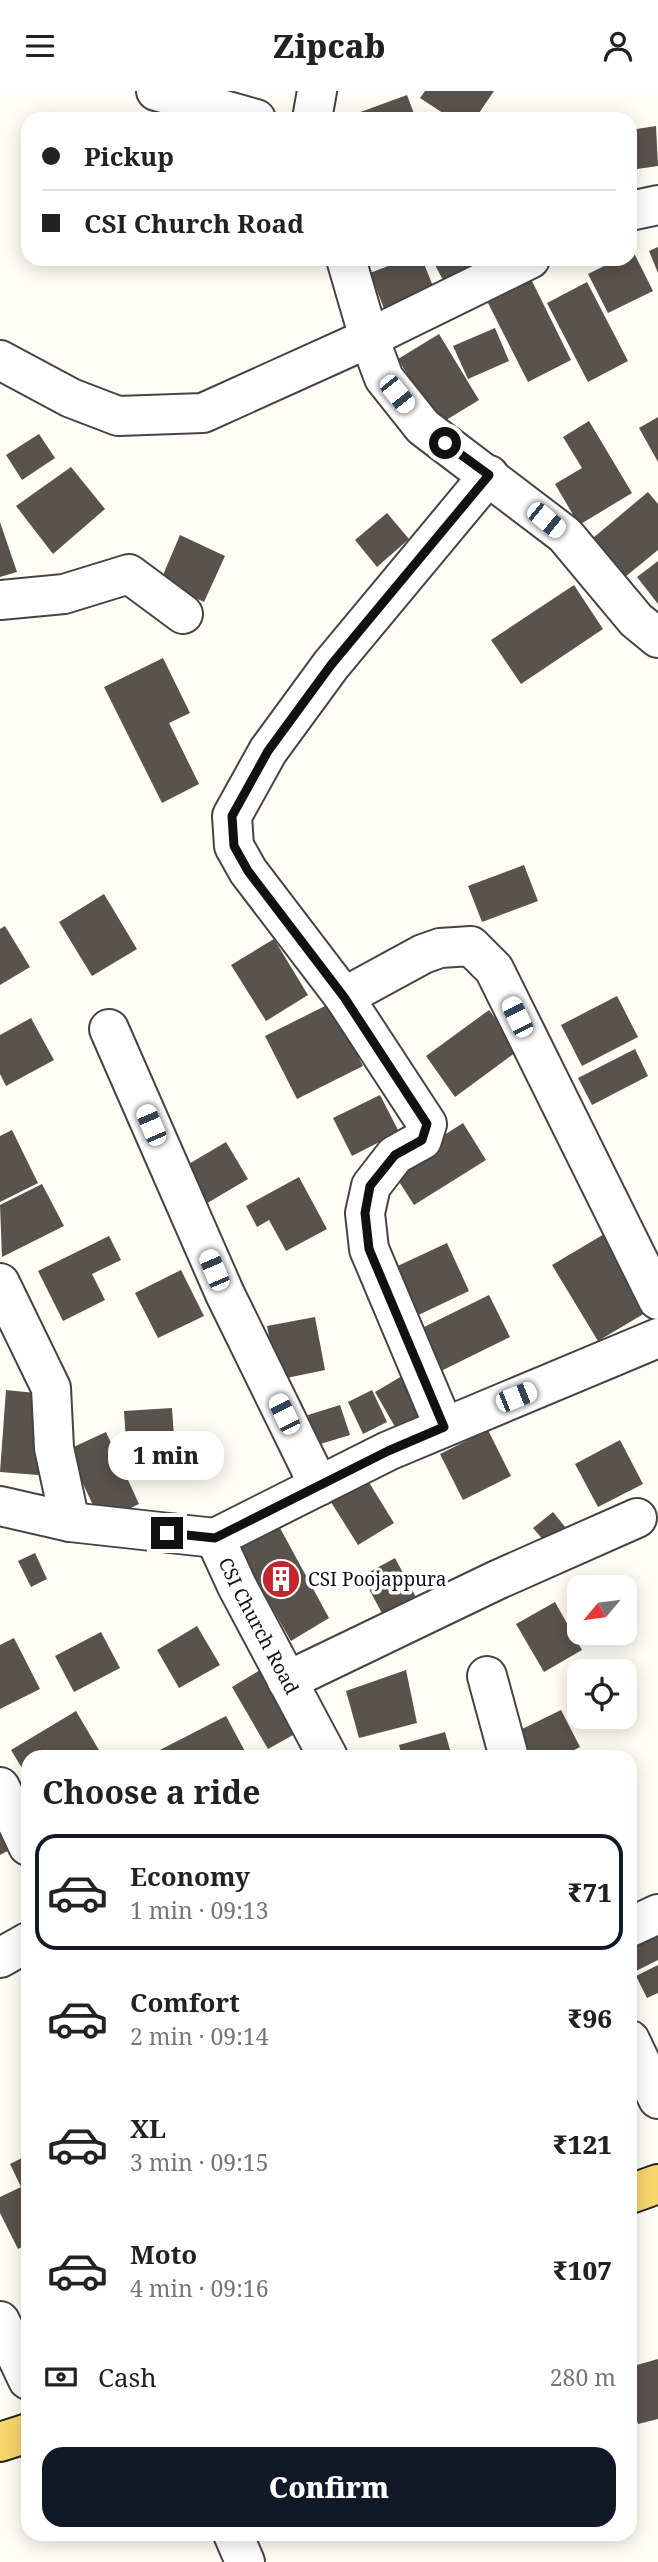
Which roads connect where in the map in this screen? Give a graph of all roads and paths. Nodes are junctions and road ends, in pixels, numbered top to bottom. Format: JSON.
{"nodes":[{"id":1,"x":156,"y":91,"type":"edge"},
{"id":2,"x":317,"y":91,"type":"edge"},
{"id":3,"x":231,"y":112,"type":"edge"},
{"id":4,"x":313,"y":112,"type":"edge"},
{"id":5,"x":658,"y":205,"type":"edge"},
{"id":6,"x":637,"y":210,"type":"edge"},
{"id":7,"x":348,"y":266,"type":"edge"},
{"id":8,"x":516,"y":266,"type":"edge"},
{"id":9,"x":369,"y":338,"type":"junction"},
{"id":10,"x":0,"y":360,"type":"edge"},
{"id":11,"x":489,"y":475,"type":"junction"},
{"id":12,"x":0,"y":600,"type":"edge"},
{"id":13,"x":183,"y":614,"type":"dead end"},
{"id":14,"x":658,"y":638,"type":"edge"},
{"id":15,"x":344,"y":997,"type":"junction"},
{"id":16,"x":108,"y":1029,"type":"dead end"},
{"id":17,"x":0,"y":1283,"type":"edge"},
{"id":18,"x":658,"y":1300,"type":"edge"},
{"id":19,"x":658,"y":1338,"type":"edge"},
{"id":20,"x":444,"y":1427,"type":"junction"},
{"id":21,"x":319,"y":1486,"type":"junction"},
{"id":22,"x":0,"y":1506,"type":"edge"},
{"id":23,"x":637,"y":1518,"type":"dead end"},
{"id":24,"x":70,"y":1522,"type":"junction"},
{"id":25,"x":215,"y":1538,"type":"junction"},
{"id":26,"x":487,"y":1676,"type":"dead end"},
{"id":27,"x":288,"y":1681,"type":"junction"},
{"id":28,"x":324,"y":1750,"type":"edge"},
{"id":29,"x":507,"y":1750,"type":"edge"},
{"id":30,"x":0,"y":1787,"type":"edge"},
{"id":31,"x":21,"y":1831,"type":"edge"},
{"id":32,"x":658,"y":1914,"type":"edge"},
{"id":33,"x":637,"y":1924,"type":"edge"},
{"id":34,"x":21,"y":1946,"type":"edge"},
{"id":35,"x":0,"y":1958,"type":"edge"},
{"id":36,"x":637,"y":2055,"type":"edge"},
{"id":37,"x":658,"y":2099,"type":"edge"},
{"id":38,"x":658,"y":2184,"type":"edge"},
{"id":39,"x":637,"y":2192,"type":"edge"},
{"id":40,"x":0,"y":2321,"type":"edge"},
{"id":41,"x":21,"y":2365,"type":"edge"},
{"id":42,"x":21,"y":2435,"type":"edge"},
{"id":43,"x":0,"y":2442,"type":"edge"},
{"id":44,"x":236,"y":2541,"type":"edge"},
{"id":45,"x":245,"y":2562,"type":"edge"}],
"edges":[{"from":1,"to":3,"type":"street"},
{"from":2,"to":4,"type":"street"},
{"from":5,"to":6,"type":"street"},
{"from":7,"to":9,"type":"street"},
{"from":8,"to":9,"type":"street"},
{"from":9,"to":10,"type":"street"},
{"from":9,"to":11,"type":"street"},
{"from":11,"to":14,"type":"street"},
{"from":11,"to":15,"type":"street"},
{"from":12,"to":13,"type":"street"},
{"from":15,"to":18,"type":"street"},
{"from":15,"to":20,"type":"street"},
{"from":16,"to":21,"type":"street"},
{"from":17,"to":24,"type":"street"},
{"from":19,"to":20,"type":"street"},
{"from":20,"to":21,"type":"street"},
{"from":21,"to":25,"type":"street"},
{"from":22,"to":24,"type":"street","name":"CSI Church Road"},
{"from":23,"to":27,"type":"street"},
{"from":24,"to":25,"type":"street","name":"CSI Church Road"},
{"from":25,"to":27,"type":"street","name":"CSI Church Road"},
{"from":26,"to":29,"type":"street"},
{"from":27,"to":28,"type":"street","name":"CSI Church Road"},
{"from":30,"to":31,"type":"street"},
{"from":32,"to":33,"type":"street"},
{"from":34,"to":35,"type":"street"},
{"from":36,"to":37,"type":"street"},
{"from":38,"to":39,"type":"main road"},
{"from":40,"to":41,"type":"street"},
{"from":42,"to":43,"type":"main road"},
{"from":44,"to":45,"type":"street"}]}
